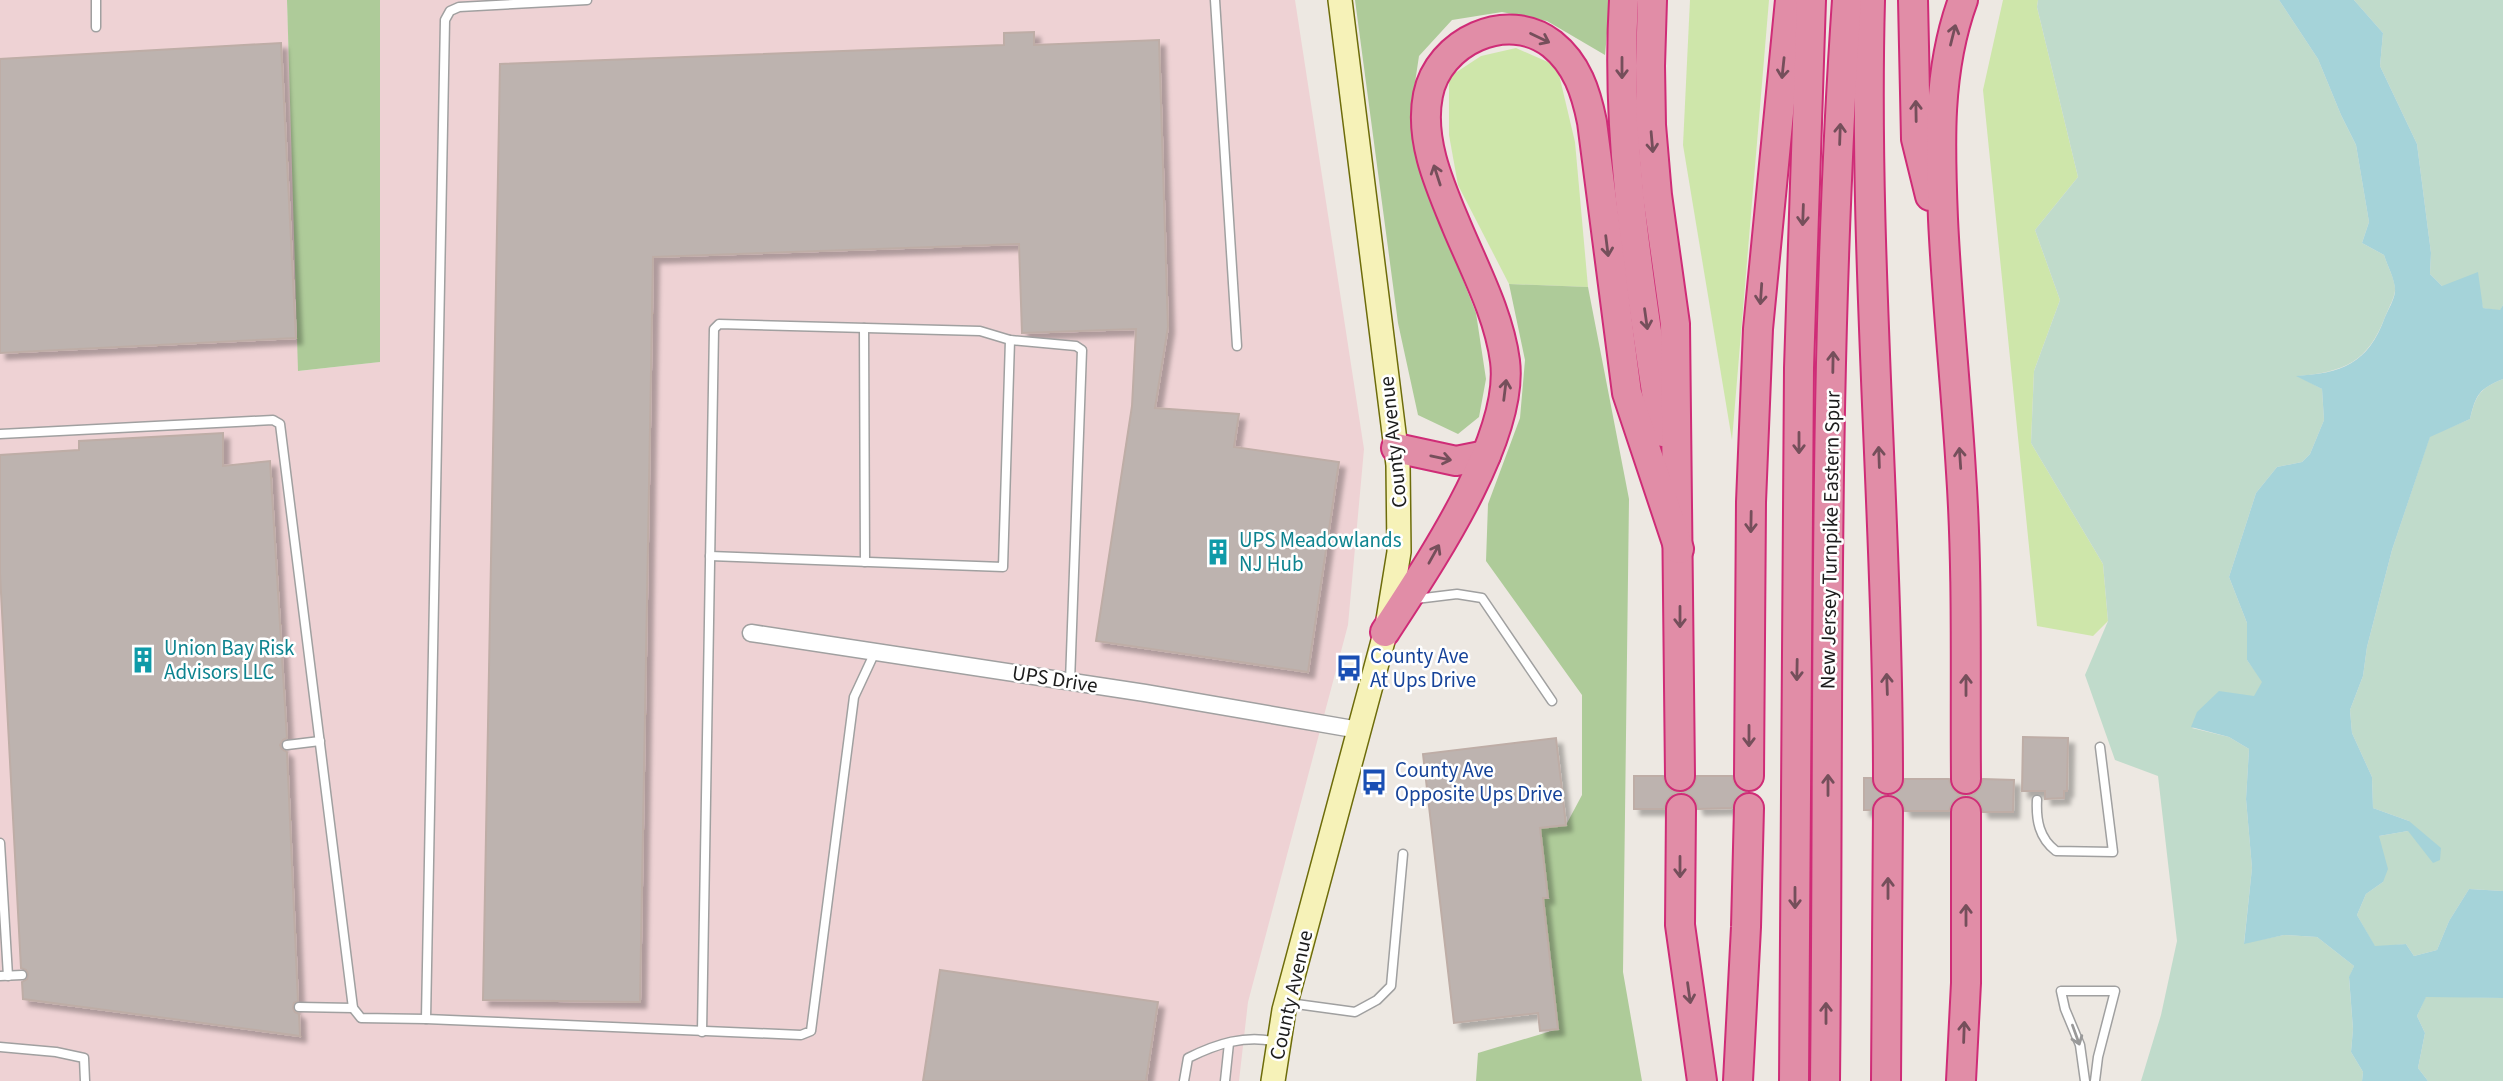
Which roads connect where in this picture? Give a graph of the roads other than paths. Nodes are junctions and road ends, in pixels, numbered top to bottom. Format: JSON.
{"nodes":[{"id":1,"x":96,"y":0,"type":"edge"},
{"id":2,"x":587,"y":0,"type":"edge"},
{"id":3,"x":1215,"y":0,"type":"edge"},
{"id":4,"x":1340,"y":0,"type":"edge"},
{"id":5,"x":1624,"y":0,"type":"edge"},
{"id":6,"x":1652,"y":0,"type":"edge"},
{"id":7,"x":1790,"y":0,"type":"edge"},
{"id":8,"x":1811,"y":0,"type":"edge"},
{"id":9,"x":1847,"y":0,"type":"edge"},
{"id":10,"x":1870,"y":0,"type":"edge"},
{"id":11,"x":1885,"y":0,"type":"edge"},
{"id":12,"x":1913,"y":0,"type":"edge"},
{"id":13,"x":1963,"y":0,"type":"edge"},
{"id":14,"x":96,"y":27,"type":"dead end"},
{"id":15,"x":1946,"y":274,"type":"junction"},
{"id":16,"x":1874,"y":282,"type":"junction"},
{"id":17,"x":864,"y":328,"type":"junction"},
{"id":18,"x":1010,"y":340,"type":"junction"},
{"id":19,"x":1237,"y":345,"type":"dead end"},
{"id":20,"x":0,"y":434,"type":"edge"},
{"id":21,"x":1396,"y":448,"type":"junction"},
{"id":22,"x":1486,"y":455,"type":"junction"},
{"id":23,"x":1679,"y":549,"type":"junction"},
{"id":24,"x":710,"y":556,"type":"junction"},
{"id":25,"x":865,"y":562,"type":"junction"},
{"id":26,"x":1399,"y":600,"type":"junction"},
{"id":27,"x":1385,"y":632,"type":"joint"},
{"id":28,"x":751,"y":633,"type":"dead end"},
{"id":29,"x":874,"y":652,"type":"junction"},
{"id":30,"x":1070,"y":682,"type":"junction"},
{"id":31,"x":1552,"y":701,"type":"dead end"},
{"id":32,"x":1359,"y":730,"type":"junction"},
{"id":33,"x":320,"y":741,"type":"junction"},
{"id":34,"x":287,"y":746,"type":"dead end"},
{"id":35,"x":2100,"y":747,"type":"dead end"},
{"id":36,"x":1680,"y":776,"type":"dead end"},
{"id":37,"x":1749,"y":776,"type":"dead end"},
{"id":38,"x":1888,"y":779,"type":"dead end"},
{"id":39,"x":1966,"y":779,"type":"dead end"},
{"id":40,"x":2037,"y":800,"type":"dead end"},
{"id":41,"x":1749,"y":808,"type":"dead end"},
{"id":42,"x":1681,"y":809,"type":"dead end"},
{"id":43,"x":1888,"y":811,"type":"dead end"},
{"id":44,"x":1966,"y":811,"type":"dead end"},
{"id":45,"x":0,"y":843,"type":"edge"},
{"id":46,"x":1403,"y":854,"type":"dead end"},
{"id":47,"x":22,"y":975,"type":"dead end"},
{"id":48,"x":4,"y":976,"type":"edge"},
{"id":49,"x":1286,"y":1003,"type":"junction"},
{"id":50,"x":299,"y":1007,"type":"dead end"},
{"id":51,"x":353,"y":1008,"type":"junction"},
{"id":52,"x":426,"y":1019,"type":"junction"},
{"id":53,"x":702,"y":1032,"type":"junction"},
{"id":54,"x":1229,"y":1043,"type":"junction"},
{"id":55,"x":1278,"y":1043,"type":"junction"},
{"id":56,"x":0,"y":1047,"type":"edge"},
{"id":57,"x":85,"y":1081,"type":"edge"},
{"id":58,"x":1184,"y":1081,"type":"edge"},
{"id":59,"x":1225,"y":1081,"type":"edge"},
{"id":60,"x":1273,"y":1081,"type":"edge"},
{"id":61,"x":1702,"y":1081,"type":"edge"},
{"id":62,"x":1738,"y":1081,"type":"edge"},
{"id":63,"x":1794,"y":1081,"type":"edge"},
{"id":64,"x":1825,"y":1081,"type":"edge"},
{"id":65,"x":1886,"y":1081,"type":"edge"},
{"id":66,"x":1961,"y":1081,"type":"edge"},
{"id":67,"x":2085,"y":1081,"type":"edge"},
{"id":68,"x":2095,"y":1081,"type":"edge"}],
"edges":[{"from":1,"to":14,"type":"lane"},
{"from":2,"to":52,"type":"lane"},
{"from":3,"to":19,"type":"lane"},
{"from":4,"to":21,"type":"main road","name":"County Avenue"},
{"from":5,"to":23,"type":"highway","one_way":true},
{"from":6,"to":23,"type":"highway","one_way":true},
{"from":7,"to":37,"type":"highway","one_way":true},
{"from":8,"to":63,"type":"highway","name":"New Jersey Turnpike Eastern Spur","one_way":true},
{"from":64,"to":9,"type":"highway","name":"New Jersey Turnpike Eastern Spur","one_way":true},
{"from":10,"to":16,"type":"highway"},
{"from":11,"to":16,"type":"highway"},
{"from":15,"to":12,"type":"highway","one_way":true},
{"from":15,"to":13,"type":"highway","one_way":true},
{"from":39,"to":15,"type":"highway","one_way":true},
{"from":38,"to":16,"type":"highway","one_way":true},
{"from":17,"to":18,"type":"lane"},
{"from":17,"to":24,"type":"lane"},
{"from":17,"to":25,"type":"lane"},
{"from":18,"to":25,"type":"lane"},
{"from":18,"to":30,"type":"lane"},
{"from":20,"to":33,"type":"lane"},
{"from":21,"to":22,"type":"highway","one_way":true},
{"from":21,"to":26,"type":"main road","name":"County Avenue"},
{"from":22,"to":23,"type":"highway","one_way":true},
{"from":26,"to":22,"type":"highway","one_way":true},
{"from":23,"to":36,"type":"highway","one_way":true},
{"from":24,"to":25,"type":"lane"},
{"from":24,"to":53,"type":"lane"},
{"from":26,"to":27,"type":"highway"},
{"from":26,"to":31,"type":"lane"},
{"from":27,"to":32,"type":"main road","name":"County Avenue"},
{"from":28,"to":29,"type":"street","name":"UPS Drive"},
{"from":29,"to":30,"type":"street","name":"UPS Drive"},
{"from":29,"to":53,"type":"lane"},
{"from":30,"to":32,"type":"street","name":"UPS Drive"},
{"from":32,"to":49,"type":"main road","name":"County Avenue"},
{"from":33,"to":34,"type":"lane"},
{"from":33,"to":51,"type":"lane"},
{"from":35,"to":40,"type":"lane"},
{"from":41,"to":62,"type":"highway"},
{"from":42,"to":61,"type":"highway","one_way":true},
{"from":65,"to":43,"type":"highway","one_way":true},
{"from":66,"to":44,"type":"highway","one_way":true},
{"from":45,"to":48,"type":"lane"},
{"from":46,"to":49,"type":"lane"},
{"from":47,"to":48,"type":"lane"},
{"from":49,"to":55,"type":"main road","name":"County Avenue"},
{"from":50,"to":51,"type":"lane"},
{"from":51,"to":52,"type":"lane"},
{"from":52,"to":53,"type":"lane"},
{"from":54,"to":55,"type":"lane"},
{"from":54,"to":58,"type":"lane"},
{"from":54,"to":59,"type":"lane"},
{"from":55,"to":60,"type":"main road","name":"County Avenue"},
{"from":56,"to":57,"type":"lane"},
{"from":68,"to":67,"type":"lane","one_way":true}]}
